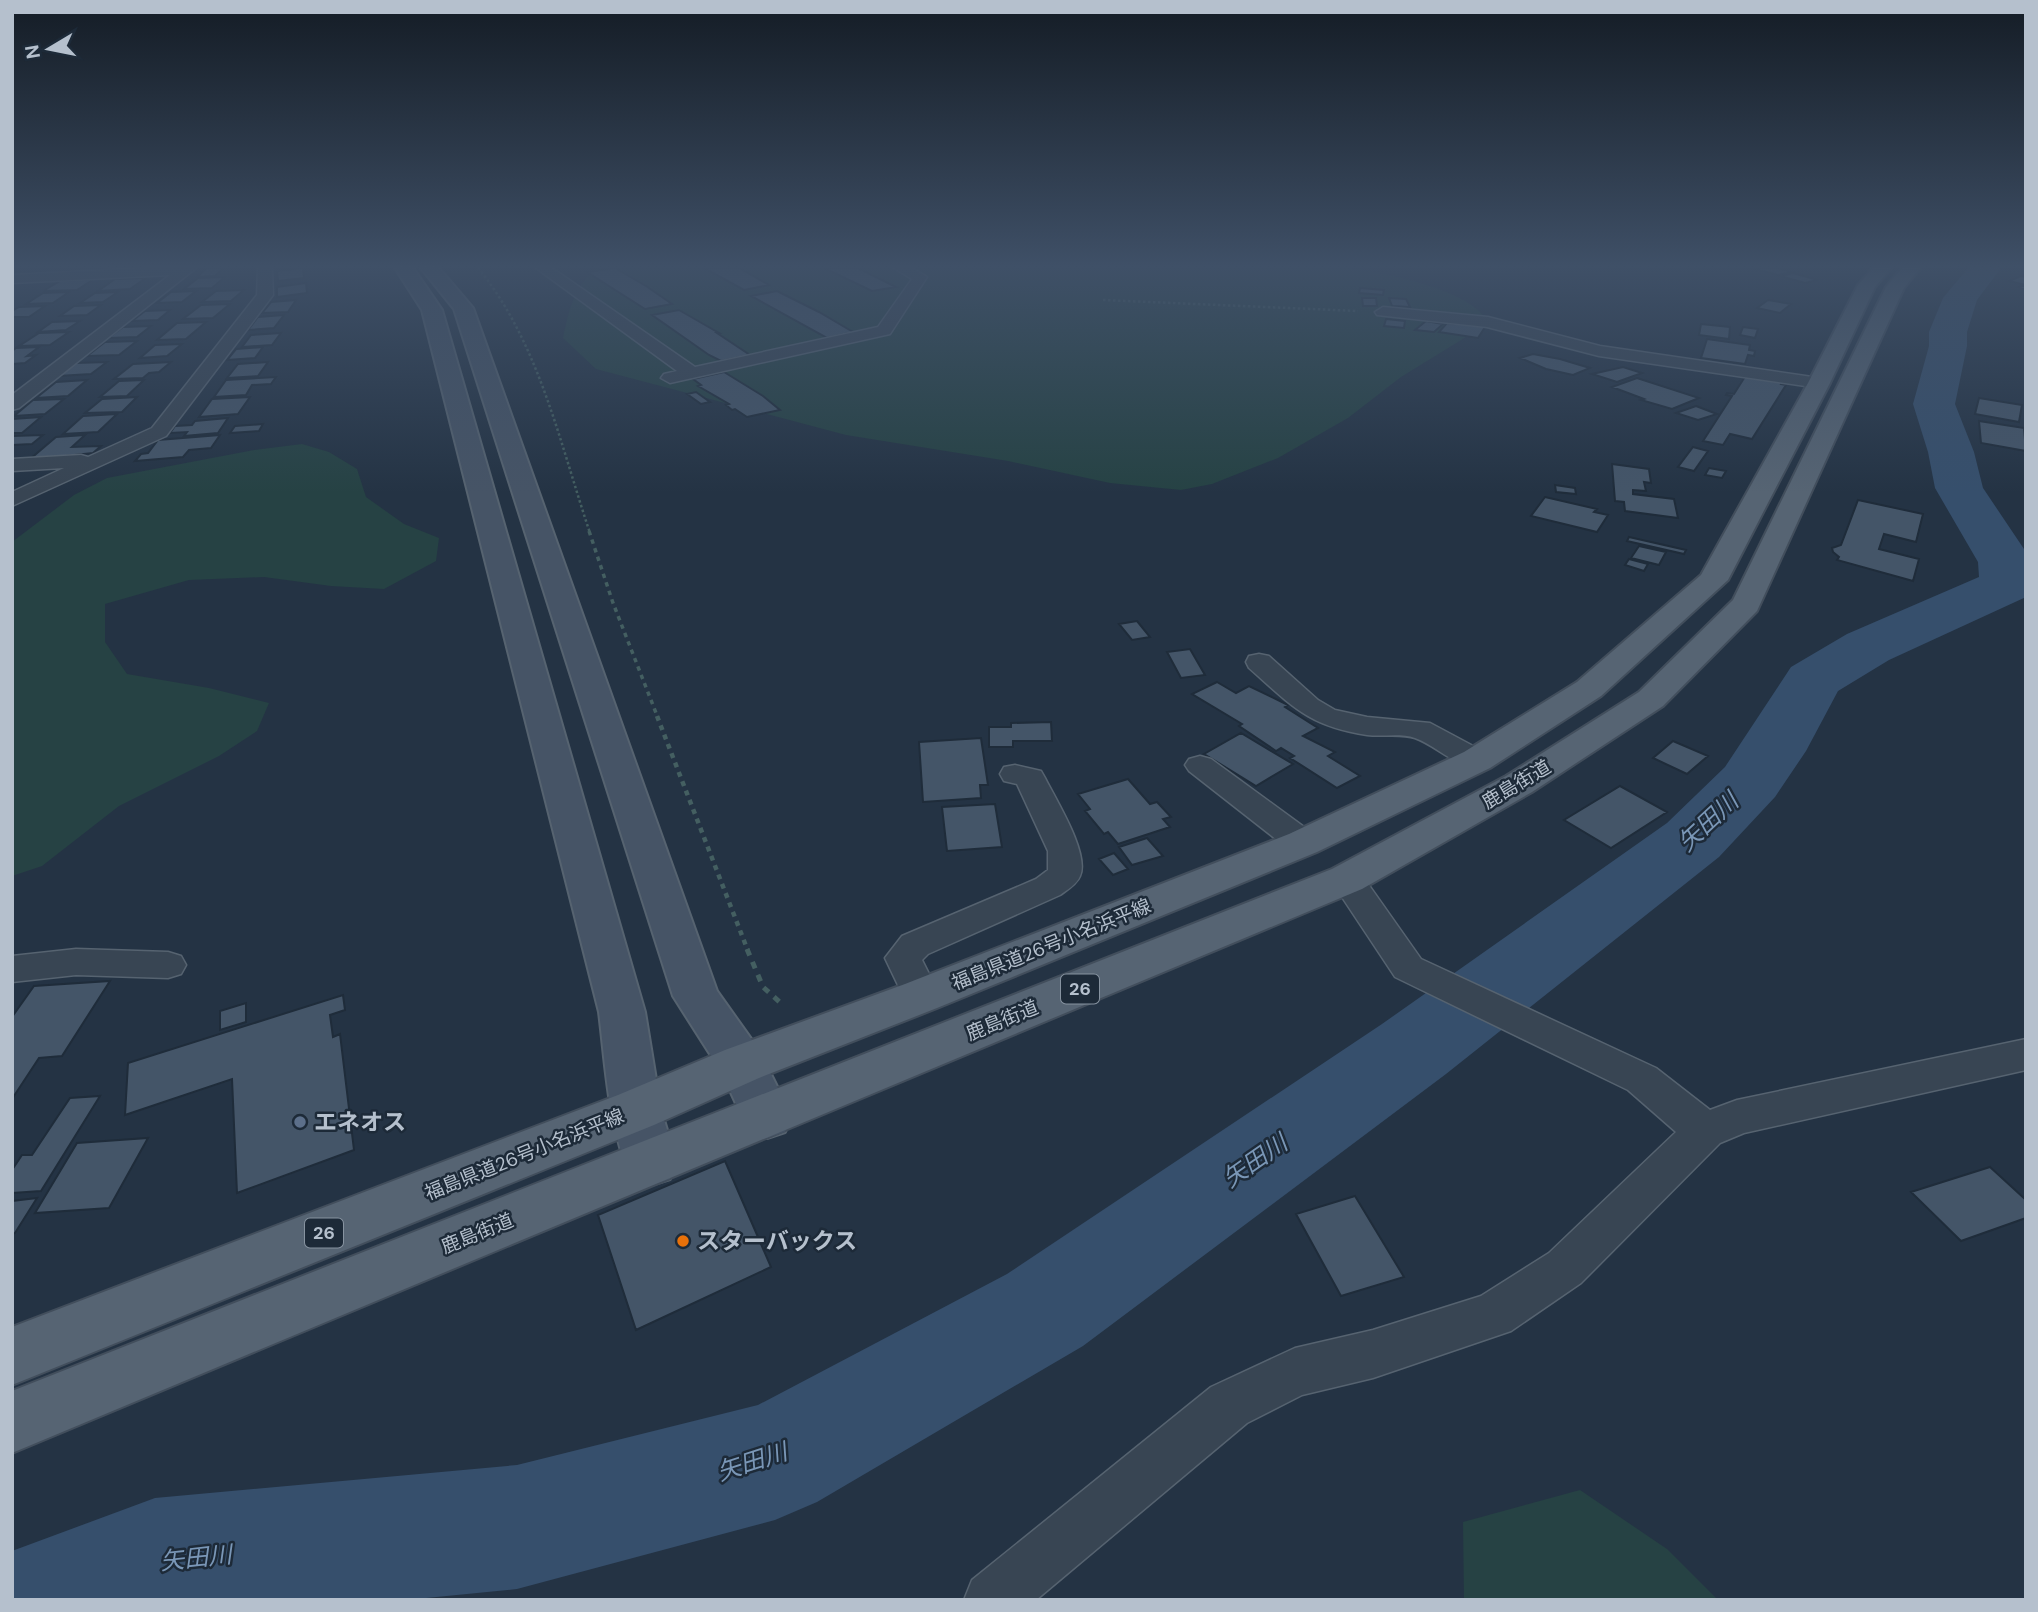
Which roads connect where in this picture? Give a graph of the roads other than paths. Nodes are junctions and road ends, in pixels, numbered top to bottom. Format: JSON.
{"nodes":[{"id":1,"x":91,"y":343,"type":"edge"},
{"id":2,"x":228,"y":343,"type":"edge"},
{"id":3,"x":441,"y":343,"type":"edge"},
{"id":4,"x":475,"y":343,"type":"edge"},
{"id":5,"x":649,"y":343,"type":"edge"},
{"id":6,"x":828,"y":343,"type":"edge"},
{"id":7,"x":1569,"y":343,"type":"edge"},
{"id":8,"x":1838,"y":343,"type":"edge"},
{"id":9,"x":1869,"y":343,"type":"edge"},
{"id":10,"x":691,"y":373,"type":"junction"},
{"id":11,"x":670,"y":378,"type":"dead end"},
{"id":12,"x":1818,"y":383,"type":"junction"},
{"id":13,"x":12,"y":404,"type":"edge"},
{"id":14,"x":96,"y":460,"type":"junction"},
{"id":15,"x":12,"y":465,"type":"edge"},
{"id":16,"x":12,"y":500,"type":"edge"},
{"id":17,"x":1259,"y":662,"type":"dead end"},
{"id":18,"x":1477,"y":760,"type":"junction"},
{"id":19,"x":1200,"y":765,"type":"dead end"},
{"id":20,"x":1015,"y":774,"type":"dead end"},
{"id":21,"x":1303,"y":843,"type":"junction"},
{"id":22,"x":1348,"y":879,"type":"junction"},
{"id":23,"x":168,"y":965,"type":"dead end"},
{"id":24,"x":12,"y":969,"type":"edge"},
{"id":25,"x":921,"y":996,"type":"junction"},
{"id":26,"x":2026,"y":1054,"type":"edge"},
{"id":27,"x":742,"y":1064,"type":"junction"},
{"id":28,"x":636,"y":1110,"type":"junction"},
{"id":29,"x":767,"y":1117,"type":"junction"},
{"id":30,"x":1705,"y":1132,"type":"junction"},
{"id":31,"x":651,"y":1163,"type":"junction"},
{"id":32,"x":12,"y":1356,"type":"edge"},
{"id":33,"x":12,"y":1422,"type":"edge"},
{"id":34,"x":992,"y":1600,"type":"edge"}],
"edges":[{"from":1,"to":13,"type":"street"},
{"from":2,"to":14,"type":"street"},
{"from":3,"to":28,"type":"street"},
{"from":4,"to":27,"type":"street"},
{"from":5,"to":10,"type":"street"},
{"from":6,"to":10,"type":"street"},
{"from":7,"to":12,"type":"street"},
{"from":8,"to":12,"type":"main road","name":"福島県道26号小名浜平線","number":"26"},
{"from":9,"to":22,"type":"main road","name":"鹿島街道","number":"26"},
{"from":10,"to":11,"type":"street"},
{"from":12,"to":18,"type":"main road","name":"福島県道26号小名浜平線","number":"26"},
{"from":14,"to":15,"type":"street"},
{"from":14,"to":16,"type":"street"},
{"from":17,"to":18,"type":"street"},
{"from":18,"to":21,"type":"main road","name":"福島県道26号小名浜平線","number":"26"},
{"from":19,"to":21,"type":"street"},
{"from":20,"to":25,"type":"street"},
{"from":21,"to":25,"type":"main road","name":"福島県道26号小名浜平線","number":"26"},
{"from":22,"to":29,"type":"main road","name":"鹿島街道","number":"26"},
{"from":22,"to":30,"type":"street"},
{"from":23,"to":24,"type":"street"},
{"from":25,"to":27,"type":"main road","name":"福島県道26号小名浜平線","number":"26"},
{"from":26,"to":30,"type":"street"},
{"from":27,"to":28,"type":"main road","name":"福島県道26号小名浜平線","number":"26"},
{"from":27,"to":29,"type":"street"},
{"from":28,"to":31,"type":"street"},
{"from":28,"to":32,"type":"main road","name":"福島県道26号小名浜平線","number":"26"},
{"from":29,"to":31,"type":"main road","name":"鹿島街道","number":"26"},
{"from":30,"to":34,"type":"street"},
{"from":31,"to":33,"type":"main road","name":"鹿島街道","number":"26"}]}
